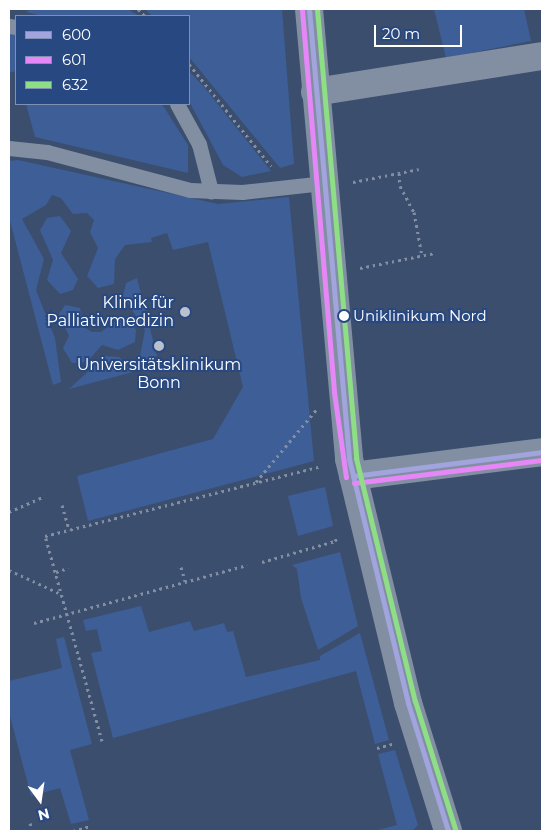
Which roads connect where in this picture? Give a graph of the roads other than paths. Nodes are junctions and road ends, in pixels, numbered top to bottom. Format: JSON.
{"nodes":[{"id":1,"x":309,"y":9,"type":"edge"},
{"id":2,"x":542,"y":56,"type":"edge"},
{"id":3,"x":315,"y":92,"type":"junction"},
{"id":4,"x":178,"y":105,"type":"edge"},
{"id":5,"x":9,"y":148,"type":"edge"},
{"id":6,"x":333,"y":183,"type":"junction"},
{"id":7,"x":211,"y":191,"type":"junction"},
{"id":8,"x":542,"y":452,"type":"edge"},
{"id":9,"x":351,"y":467,"type":"junction"},
{"id":10,"x":448,"y":831,"type":"edge"}],
"edges":[{"from":1,"to":3,"type":"street"},
{"from":2,"to":3,"type":"street"},
{"from":3,"to":6,"type":"street"},
{"from":4,"to":7,"type":"lane"},
{"from":5,"to":7,"type":"lane"},
{"from":6,"to":7,"type":"lane"},
{"from":6,"to":9,"type":"street"},
{"from":8,"to":9,"type":"street"},
{"from":9,"to":10,"type":"street"}]}
